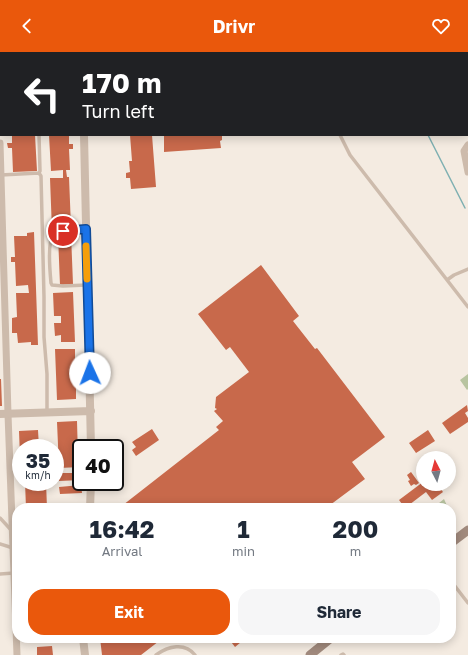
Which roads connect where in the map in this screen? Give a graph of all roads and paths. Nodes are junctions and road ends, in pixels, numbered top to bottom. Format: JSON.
{"nodes":[{"id":1,"x":40,"y":136,"type":"edge"},
{"id":2,"x":84,"y":136,"type":"edge"},
{"id":3,"x":340,"y":136,"type":"edge"},
{"id":4,"x":0,"y":143,"type":"edge"},
{"id":5,"x":468,"y":145,"type":"edge"},
{"id":6,"x":468,"y":172,"type":"edge"},
{"id":7,"x":39,"y":173,"type":"junction"},
{"id":8,"x":1,"y":176,"type":"edge"},
{"id":9,"x":86,"y":229,"type":"junction"},
{"id":10,"x":1,"y":233,"type":"edge"},
{"id":11,"x":468,"y":269,"type":"edge"},
{"id":12,"x":447,"y":280,"type":"junction"},
{"id":13,"x":87,"y":285,"type":"junction"},
{"id":14,"x":2,"y":290,"type":"edge"},
{"id":15,"x":468,"y":307,"type":"edge"},
{"id":16,"x":91,"y":411,"type":"junction"},
{"id":17,"x":47,"y":413,"type":"junction"},
{"id":18,"x":4,"y":414,"type":"edge"},
{"id":19,"x":91,"y":439,"type":"edge"},
{"id":20,"x":91,"y":491,"type":"edge"},
{"id":21,"x":90,"y":503,"type":"edge"},
{"id":22,"x":0,"y":518,"type":"edge"},
{"id":23,"x":468,"y":530,"type":"edge"},
{"id":24,"x":12,"y":532,"type":"joint"},
{"id":25,"x":456,"y":539,"type":"edge"},
{"id":26,"x":0,"y":544,"type":"edge"},
{"id":27,"x":12,"y":548,"type":"edge"},
{"id":28,"x":12,"y":573,"type":"edge"},
{"id":29,"x":0,"y":574,"type":"edge"},
{"id":30,"x":456,"y":588,"type":"edge"},
{"id":31,"x":468,"y":603,"type":"edge"},
{"id":32,"x":17,"y":643,"type":"edge"},
{"id":33,"x":84,"y":643,"type":"edge"},
{"id":34,"x":325,"y":643,"type":"edge"},
{"id":35,"x":17,"y":655,"type":"edge"},
{"id":36,"x":85,"y":655,"type":"edge"},
{"id":37,"x":156,"y":655,"type":"edge"},
{"id":38,"x":195,"y":655,"type":"edge"},
{"id":39,"x":310,"y":655,"type":"edge"}],
"edges":[{"from":1,"to":7,"type":"lane"},
{"from":2,"to":9,"type":"street"},
{"from":3,"to":12,"type":"lane"},
{"from":4,"to":8,"type":"street"},
{"from":5,"to":6,"type":"street"},
{"from":7,"to":8,"type":"lane"},
{"from":7,"to":17,"type":"lane"},
{"from":8,"to":10,"type":"street"},
{"from":9,"to":13,"type":"street"},
{"from":9,"to":13,"type":"lane"},
{"from":10,"to":14,"type":"street"},
{"from":11,"to":12,"type":"lane"},
{"from":12,"to":15,"type":"lane"},
{"from":13,"to":16,"type":"street"},
{"from":14,"to":18,"type":"street"},
{"from":16,"to":17,"type":"street"},
{"from":16,"to":19,"type":"street"},
{"from":17,"to":18,"type":"street"},
{"from":18,"to":24,"type":"street"},
{"from":20,"to":21,"type":"street"},
{"from":22,"to":24,"type":"lane"},
{"from":23,"to":25,"type":"main road"},
{"from":26,"to":27,"type":"lane"},
{"from":28,"to":29,"type":"lane"},
{"from":30,"to":31,"type":"lane"},
{"from":32,"to":35,"type":"street"},
{"from":33,"to":36,"type":"street"},
{"from":34,"to":39,"type":"main road"},
{"from":37,"to":38,"type":"lane"}]}
